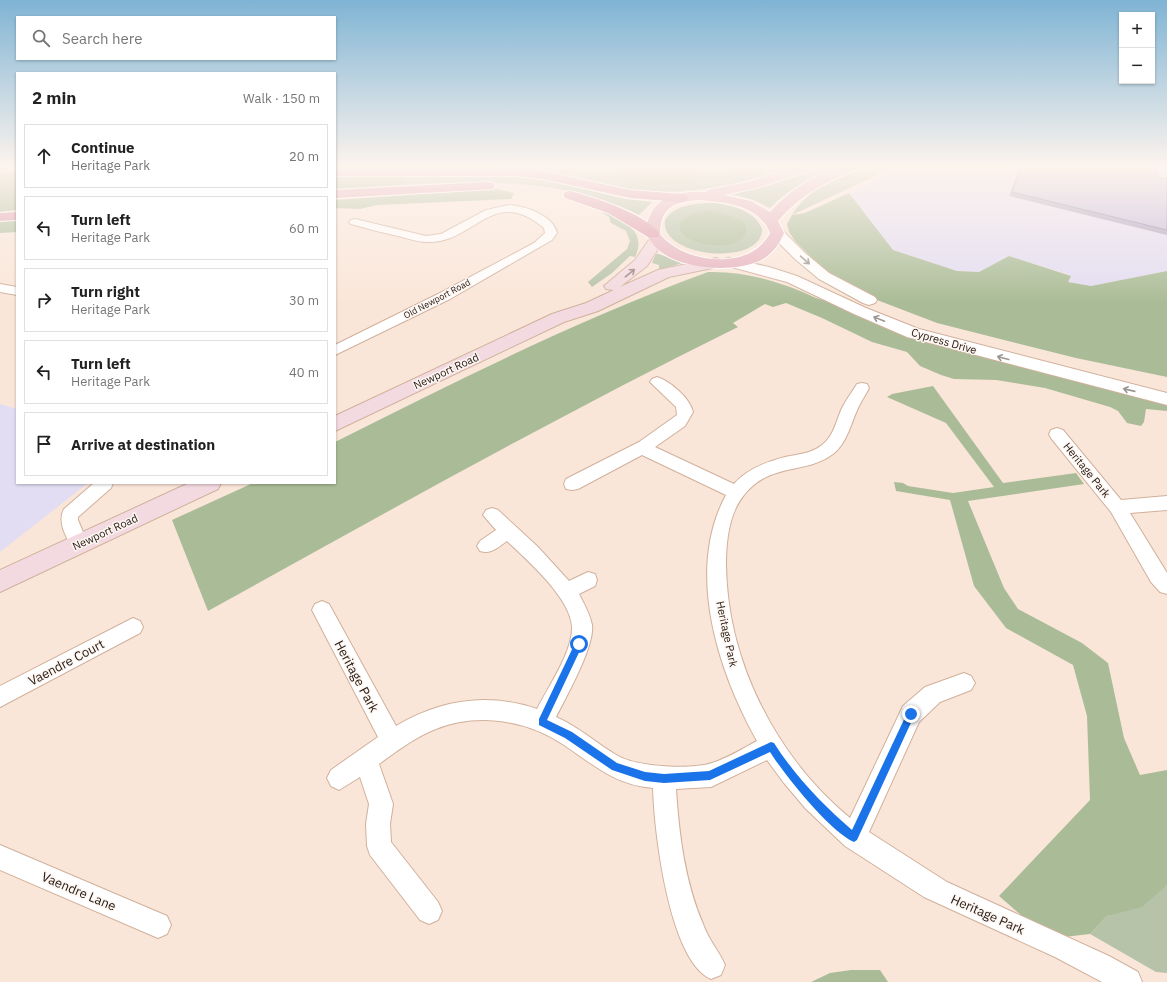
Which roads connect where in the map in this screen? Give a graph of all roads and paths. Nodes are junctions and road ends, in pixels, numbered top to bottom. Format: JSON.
{"nodes":[{"id":1,"x":493,"y":212,"type":"edge"},
{"id":2,"x":522,"y":212,"type":"edge"},
{"id":3,"x":617,"y":212,"type":"edge"},
{"id":4,"x":658,"y":212,"type":"edge"},
{"id":5,"x":759,"y":212,"type":"edge"},
{"id":6,"x":782,"y":212,"type":"edge"},
{"id":7,"x":16,"y":216,"type":"edge"},
{"id":8,"x":0,"y":217,"type":"edge"},
{"id":9,"x":355,"y":222,"type":"dead end"},
{"id":10,"x":774,"y":226,"type":"junction"},
{"id":11,"x":654,"y":237,"type":"junction"},
{"id":12,"x":722,"y":262,"type":"junction"},
{"id":13,"x":0,"y":288,"type":"edge"},
{"id":14,"x":16,"y":291,"type":"edge"},
{"id":15,"x":558,"y":318,"type":"junction"},
{"id":16,"x":336,"y":351,"type":"edge"},
{"id":17,"x":657,"y":382,"type":"dead end"},
{"id":18,"x":1167,"y":385,"type":"edge"},
{"id":19,"x":862,"y":388,"type":"dead end"},
{"id":20,"x":1167,"y":399,"type":"edge"},
{"id":21,"x":336,"y":424,"type":"edge"},
{"id":22,"x":1057,"y":434,"type":"dead end"},
{"id":23,"x":640,"y":447,"type":"junction"},
{"id":24,"x":104,"y":484,"type":"edge"},
{"id":25,"x":208,"y":484,"type":"edge"},
{"id":26,"x":572,"y":484,"type":"dead end"},
{"id":27,"x":736,"y":492,"type":"junction"},
{"id":28,"x":1167,"y":504,"type":"edge"},
{"id":29,"x":1117,"y":507,"type":"junction"},
{"id":30,"x":492,"y":515,"type":"dead end"},
{"id":31,"x":508,"y":532,"type":"junction"},
{"id":32,"x":79,"y":544,"type":"junction"},
{"id":33,"x":486,"y":546,"type":"dead end"},
{"id":34,"x":588,"y":580,"type":"dead end"},
{"id":35,"x":0,"y":581,"type":"edge"},
{"id":36,"x":1167,"y":586,"type":"edge"},
{"id":37,"x":567,"y":591,"type":"junction"},
{"id":38,"x":322,"y":610,"type":"dead end"},
{"id":39,"x":132,"y":627,"type":"dead end"},
{"id":40,"x":964,"y":683,"type":"dead end"},
{"id":41,"x":0,"y":697,"type":"edge"},
{"id":42,"x":542,"y":722,"type":"junction"},
{"id":43,"x":392,"y":742,"type":"junction"},
{"id":44,"x":771,"y":746,"type":"junction"},
{"id":45,"x":366,"y":760,"type":"junction"},
{"id":46,"x":339,"y":778,"type":"dead end"},
{"id":47,"x":664,"y":779,"type":"junction"},
{"id":48,"x":854,"y":837,"type":"junction"},
{"id":49,"x":0,"y":857,"type":"edge"},
{"id":50,"x":429,"y":911,"type":"dead end"},
{"id":51,"x":158,"y":925,"type":"dead end"},
{"id":52,"x":711,"y":965,"type":"dead end"},
{"id":53,"x":1128,"y":982,"type":"edge"}],
"edges":[{"from":1,"to":9,"type":"street","name":"Old Newport Road"},
{"from":2,"to":16,"type":"street","name":"Old Newport Road"},
{"from":3,"to":11,"type":"highway"},
{"from":4,"to":11,"type":"main road"},
{"from":5,"to":10,"type":"main road"},
{"from":6,"to":10,"type":"main road"},
{"from":7,"to":8,"type":"highway"},
{"from":10,"to":12,"type":"main road"},
{"from":10,"to":18,"type":"street","name":"Cypress Drive","one_way":true},
{"from":11,"to":12,"type":"main road"},
{"from":15,"to":11,"type":"main road","name":"Newport Road","one_way":true},
{"from":12,"to":15,"type":"main road","name":"Newport Road"},
{"from":20,"to":12,"type":"street","name":"Cypress Drive","one_way":true},
{"from":13,"to":14,"type":"street"},
{"from":15,"to":21,"type":"main road","name":"Newport Road"},
{"from":17,"to":23,"type":"street"},
{"from":19,"to":27,"type":"street","name":"Heritage Park"},
{"from":22,"to":29,"type":"street","name":"Heritage Park"},
{"from":23,"to":26,"type":"street"},
{"from":23,"to":27,"type":"street"},
{"from":24,"to":32,"type":"street"},
{"from":25,"to":32,"type":"main road","name":"Newport Road"},
{"from":27,"to":44,"type":"street","name":"Heritage Park"},
{"from":28,"to":29,"type":"street","name":"Heritage Park"},
{"from":29,"to":36,"type":"street","name":"Heritage Park"},
{"from":30,"to":31,"type":"street"},
{"from":31,"to":33,"type":"street"},
{"from":31,"to":37,"type":"street"},
{"from":32,"to":35,"type":"main road","name":"Newport Road"},
{"from":34,"to":37,"type":"street"},
{"from":37,"to":42,"type":"street"},
{"from":38,"to":43,"type":"street","name":"Heritage Park"},
{"from":39,"to":41,"type":"street","name":"Vaendre Court"},
{"from":40,"to":48,"type":"street"},
{"from":42,"to":43,"type":"street"},
{"from":42,"to":47,"type":"street"},
{"from":43,"to":45,"type":"street"},
{"from":44,"to":47,"type":"street"},
{"from":44,"to":48,"type":"street","name":"Heritage Park"},
{"from":45,"to":46,"type":"street"},
{"from":45,"to":50,"type":"street"},
{"from":47,"to":52,"type":"street"},
{"from":48,"to":53,"type":"street","name":"Heritage Park"},
{"from":49,"to":51,"type":"street","name":"Vaendre Lane"}]}
